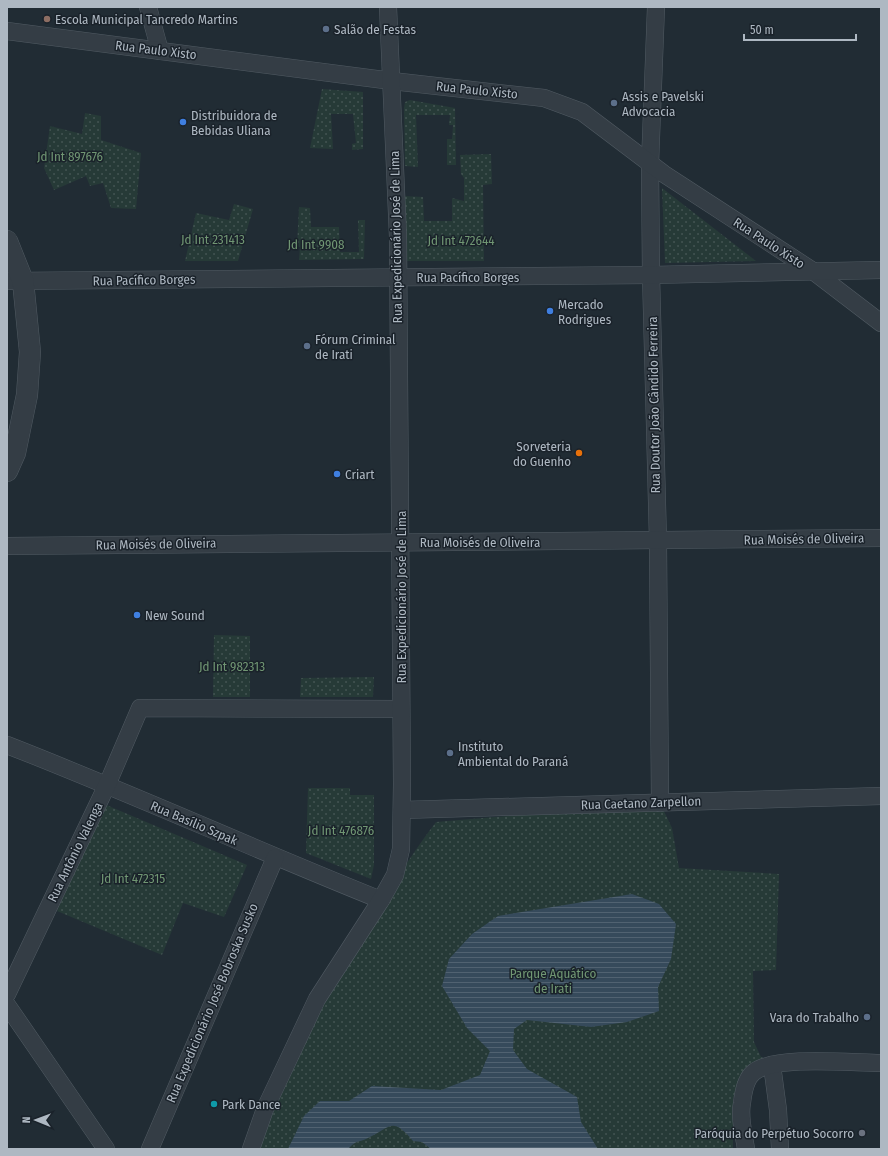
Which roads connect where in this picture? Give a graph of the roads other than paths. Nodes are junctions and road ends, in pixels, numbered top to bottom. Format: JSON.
{"nodes":[{"id":1,"x":148,"y":7,"type":"edge"},
{"id":2,"x":388,"y":7,"type":"edge"},
{"id":3,"x":656,"y":7,"type":"edge"},
{"id":4,"x":7,"y":31,"type":"edge"},
{"id":5,"x":160,"y":51,"type":"junction"},
{"id":6,"x":392,"y":81,"type":"junction"},
{"id":7,"x":650,"y":164,"type":"junction"},
{"id":8,"x":7,"y":242,"type":"edge"},
{"id":9,"x":881,"y":270,"type":"edge"},
{"id":10,"x":813,"y":271,"type":"junction"},
{"id":11,"x":651,"y":276,"type":"junction"},
{"id":12,"x":398,"y":277,"type":"junction"},
{"id":13,"x":15,"y":281,"type":"edge"},
{"id":14,"x":881,"y":323,"type":"edge"},
{"id":15,"x":7,"y":471,"type":"edge"},
{"id":16,"x":881,"y":538,"type":"edge"},
{"id":17,"x":658,"y":541,"type":"junction"},
{"id":18,"x":401,"y":542,"type":"junction"},
{"id":19,"x":7,"y":546,"type":"edge"},
{"id":20,"x":401,"y":709,"type":"junction"},
{"id":21,"x":7,"y":745,"type":"edge"},
{"id":22,"x":107,"y":785,"type":"junction"},
{"id":23,"x":881,"y":796,"type":"edge"},
{"id":24,"x":660,"y":803,"type":"junction"},
{"id":25,"x":402,"y":810,"type":"junction"},
{"id":26,"x":275,"y":858,"type":"junction"},
{"id":27,"x":381,"y":900,"type":"junction"},
{"id":28,"x":7,"y":994,"type":"edge"},
{"id":29,"x":7,"y":1005,"type":"edge"},
{"id":30,"x":881,"y":1063,"type":"edge"},
{"id":31,"x":772,"y":1065,"type":"junction"},
{"id":32,"x":106,"y":1149,"type":"edge"},
{"id":33,"x":150,"y":1149,"type":"edge"},
{"id":34,"x":250,"y":1149,"type":"edge"},
{"id":35,"x":746,"y":1149,"type":"edge"},
{"id":36,"x":780,"y":1149,"type":"edge"}],
"edges":[{"from":1,"to":5,"type":"street"},
{"from":2,"to":6,"type":"street","name":"Rua Expedicionário José de Lima"},
{"from":3,"to":7,"type":"street","name":"Rua Doutor João Cândido Ferreira"},
{"from":4,"to":5,"type":"street","name":"Rua Paulo Xisto"},
{"from":5,"to":6,"type":"street","name":"Rua Paulo Xisto"},
{"from":6,"to":7,"type":"street","name":"Rua Paulo Xisto"},
{"from":6,"to":12,"type":"street","name":"Rua Expedicionário José de Lima"},
{"from":7,"to":10,"type":"street","name":"Rua Paulo Xisto"},
{"from":7,"to":11,"type":"street","name":"Rua Doutor João Cândido Ferreira"},
{"from":8,"to":13,"type":"street"},
{"from":9,"to":10,"type":"street","name":"Rua Pacífico Borges"},
{"from":10,"to":11,"type":"street","name":"Rua Pacífico Borges"},
{"from":10,"to":14,"type":"street","name":"Rua Paulo Xisto"},
{"from":11,"to":12,"type":"street","name":"Rua Pacífico Borges"},
{"from":11,"to":17,"type":"street","name":"Rua Doutor João Cândido Ferreira"},
{"from":12,"to":13,"type":"street","name":"Rua Pacífico Borges"},
{"from":12,"to":18,"type":"street","name":"Rua Expedicionário José de Lima"},
{"from":13,"to":15,"type":"street"},
{"from":16,"to":17,"type":"street","name":"Rua Moisés de Oliveira"},
{"from":17,"to":18,"type":"street","name":"Rua Moisés de Oliveira"},
{"from":17,"to":24,"type":"street","name":"Rua Doutor João Cândido Ferreira"},
{"from":18,"to":19,"type":"street","name":"Rua Moisés de Oliveira"},
{"from":18,"to":20,"type":"street","name":"Rua Expedicionário José de Lima"},
{"from":20,"to":22,"type":"street","name":"Rua Antônio Valenga"},
{"from":20,"to":25,"type":"street","name":"Rua Expedicionário José de Lima"},
{"from":21,"to":22,"type":"street","name":"Rua Basílio Szpak"},
{"from":22,"to":26,"type":"street","name":"Rua Basílio Szpak"},
{"from":22,"to":28,"type":"street","name":"Rua Antônio Valenga"},
{"from":23,"to":24,"type":"street","name":"Rua Caetano Zarpellon"},
{"from":24,"to":25,"type":"street","name":"Rua Caetano Zarpellon"},
{"from":25,"to":27,"type":"street","name":"Rua Expedicionário José de Lima"},
{"from":26,"to":27,"type":"street","name":"Rua Basílio Szpak"},
{"from":26,"to":33,"type":"street","name":"Rua Expedicionário José Bobroska Susko"},
{"from":27,"to":34,"type":"street","name":"Rua Expedicionário José de Lima"},
{"from":29,"to":32,"type":"street"},
{"from":30,"to":31,"type":"street"},
{"from":31,"to":35,"type":"street"},
{"from":31,"to":36,"type":"street"}]}
